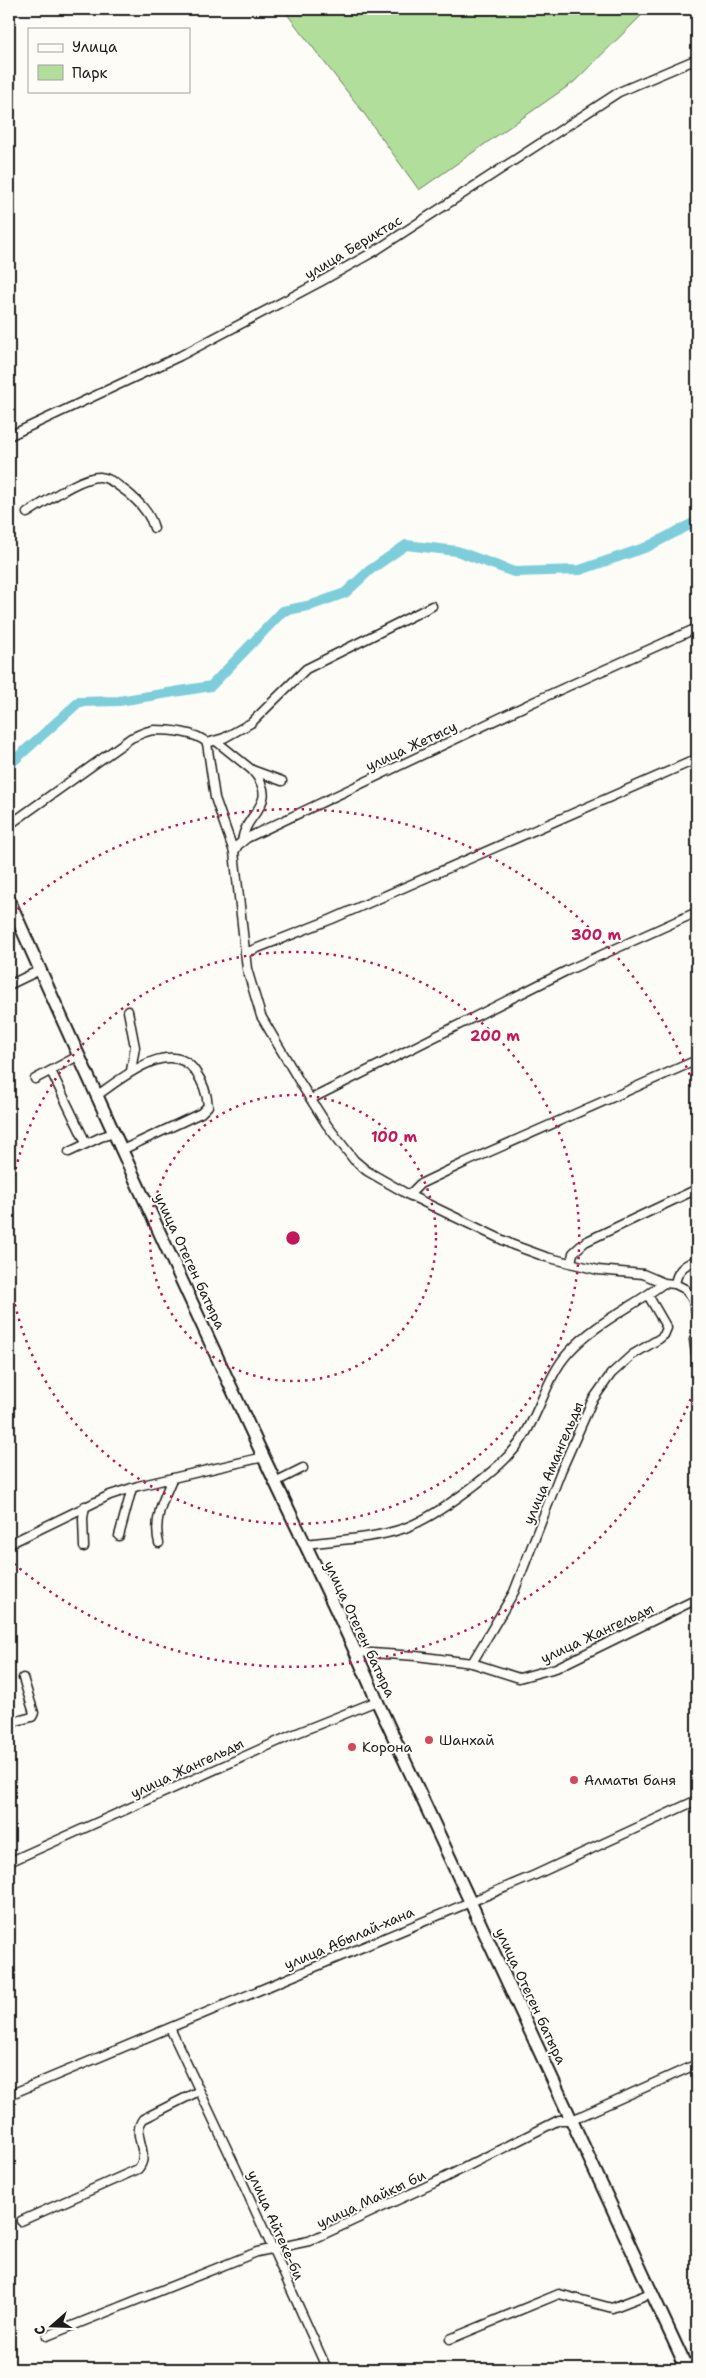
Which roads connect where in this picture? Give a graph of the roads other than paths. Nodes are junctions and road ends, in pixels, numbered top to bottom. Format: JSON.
{"nodes":[{"id":1,"x":697,"y":59,"type":"edge"},
{"id":2,"x":9,"y":436,"type":"edge"},
{"id":3,"x":27,"y":513,"type":"dead end"},
{"id":4,"x":154,"y":528,"type":"dead end"},
{"id":5,"x":432,"y":606,"type":"dead end"},
{"id":6,"x":697,"y":628,"type":"edge"},
{"id":7,"x":216,"y":741,"type":"junction"},
{"id":8,"x":207,"y":743,"type":"junction"},
{"id":9,"x":697,"y":759,"type":"edge"},
{"id":10,"x":252,"y":770,"type":"junction"},
{"id":11,"x":282,"y":781,"type":"dead end"},
{"id":12,"x":9,"y":825,"type":"edge"},
{"id":13,"x":242,"y":842,"type":"junction"},
{"id":14,"x":234,"y":852,"type":"junction"},
{"id":15,"x":9,"y":900,"type":"edge"},
{"id":16,"x":697,"y":912,"type":"edge"},
{"id":17,"x":245,"y":953,"type":"junction"},
{"id":18,"x":40,"y":970,"type":"junction"},
{"id":19,"x":9,"y":985,"type":"edge"},
{"id":20,"x":128,"y":1011,"type":"dead end"},
{"id":21,"x":78,"y":1056,"type":"junction"},
{"id":22,"x":697,"y":1060,"type":"edge"},
{"id":23,"x":51,"y":1070,"type":"junction"},
{"id":24,"x":132,"y":1071,"type":"junction"},
{"id":25,"x":35,"y":1079,"type":"dead end"},
{"id":26,"x":96,"y":1096,"type":"junction"},
{"id":27,"x":311,"y":1099,"type":"junction"},
{"id":28,"x":114,"y":1133,"type":"junction"},
{"id":29,"x":86,"y":1143,"type":"junction"},
{"id":30,"x":122,"y":1150,"type":"junction"},
{"id":31,"x":69,"y":1152,"type":"dead end"},
{"id":32,"x":697,"y":1189,"type":"edge"},
{"id":33,"x":409,"y":1196,"type":"junction"},
{"id":34,"x":694,"y":1261,"type":"dead end"},
{"id":35,"x":571,"y":1262,"type":"junction"},
{"id":36,"x":664,"y":1283,"type":"junction"},
{"id":37,"x":675,"y":1284,"type":"junction"},
{"id":38,"x":648,"y":1295,"type":"junction"},
{"id":39,"x":697,"y":1314,"type":"edge"},
{"id":40,"x":696,"y":1331,"type":"edge"},
{"id":41,"x":697,"y":1360,"type":"edge"},
{"id":42,"x":264,"y":1457,"type":"junction"},
{"id":43,"x":303,"y":1468,"type":"dead end"},
{"id":44,"x":172,"y":1479,"type":"junction"},
{"id":45,"x":275,"y":1482,"type":"junction"},
{"id":46,"x":132,"y":1488,"type":"junction"},
{"id":47,"x":85,"y":1506,"type":"junction"},
{"id":48,"x":119,"y":1536,"type":"dead end"},
{"id":49,"x":159,"y":1542,"type":"dead end"},
{"id":50,"x":9,"y":1544,"type":"edge"},
{"id":51,"x":304,"y":1544,"type":"junction"},
{"id":52,"x":84,"y":1547,"type":"dead end"},
{"id":53,"x":697,"y":1599,"type":"edge"},
{"id":54,"x":356,"y":1652,"type":"junction"},
{"id":55,"x":472,"y":1663,"type":"junction"},
{"id":56,"x":23,"y":1678,"type":"dead end"},
{"id":57,"x":376,"y":1701,"type":"junction"},
{"id":58,"x":9,"y":1723,"type":"edge"},
{"id":59,"x":697,"y":1800,"type":"edge"},
{"id":60,"x":9,"y":1862,"type":"edge"},
{"id":61,"x":470,"y":1901,"type":"junction"},
{"id":62,"x":170,"y":2028,"type":"junction"},
{"id":63,"x":697,"y":2064,"type":"edge"},
{"id":64,"x":199,"y":2091,"type":"junction"},
{"id":65,"x":9,"y":2095,"type":"edge"},
{"id":66,"x":572,"y":2120,"type":"junction"},
{"id":67,"x":21,"y":2220,"type":"dead end"},
{"id":68,"x":272,"y":2249,"type":"junction"},
{"id":69,"x":651,"y":2293,"type":"junction"},
{"id":70,"x":47,"y":2336,"type":"dead end"},
{"id":71,"x":450,"y":2340,"type":"dead end"},
{"id":72,"x":697,"y":2359,"type":"edge"},
{"id":73,"x":685,"y":2368,"type":"edge"},
{"id":74,"x":327,"y":2369,"type":"edge"}],
"edges":[{"from":1,"to":2,"type":"street","name":"улица Бериктас"},
{"from":3,"to":4,"type":"street"},
{"from":5,"to":7,"type":"street"},
{"from":6,"to":13,"type":"street","name":"улица Жетысу"},
{"from":7,"to":8,"type":"street"},
{"from":7,"to":10,"type":"street"},
{"from":8,"to":12,"type":"street"},
{"from":8,"to":14,"type":"street"},
{"from":9,"to":17,"type":"street"},
{"from":10,"to":11,"type":"street"},
{"from":10,"to":13,"type":"street"},
{"from":13,"to":14,"type":"street","name":"улица Жетысу"},
{"from":14,"to":17,"type":"street"},
{"from":15,"to":18,"type":"main road","name":"улица Отеген батыра"},
{"from":16,"to":27,"type":"street"},
{"from":17,"to":27,"type":"street"},
{"from":18,"to":19,"type":"street"},
{"from":18,"to":21,"type":"main road","name":"улица Отеген батыра"},
{"from":20,"to":24,"type":"street"},
{"from":21,"to":23,"type":"street"},
{"from":21,"to":26,"type":"main road","name":"улица Отеген батыра"},
{"from":22,"to":33,"type":"street"},
{"from":23,"to":25,"type":"street"},
{"from":23,"to":29,"type":"street"},
{"from":24,"to":26,"type":"street"},
{"from":24,"to":30,"type":"street"},
{"from":26,"to":28,"type":"main road","name":"улица Отеген батыра"},
{"from":27,"to":33,"type":"street"},
{"from":28,"to":29,"type":"street"},
{"from":28,"to":30,"type":"main road","name":"улица Отеген батыра"},
{"from":29,"to":31,"type":"street"},
{"from":30,"to":42,"type":"main road","name":"улица Отеген батыра"},
{"from":32,"to":35,"type":"street"},
{"from":33,"to":35,"type":"street"},
{"from":34,"to":37,"type":"street"},
{"from":35,"to":36,"type":"street"},
{"from":36,"to":37,"type":"street"},
{"from":36,"to":38,"type":"street"},
{"from":37,"to":39,"type":"street"},
{"from":38,"to":51,"type":"street"},
{"from":38,"to":55,"type":"street","name":"улица Амангельды"},
{"from":40,"to":41,"type":"street"},
{"from":42,"to":44,"type":"street"},
{"from":42,"to":45,"type":"main road","name":"улица Отеген батыра"},
{"from":43,"to":45,"type":"street"},
{"from":44,"to":46,"type":"street"},
{"from":44,"to":49,"type":"street"},
{"from":45,"to":51,"type":"main road","name":"улица Отеген батыра"},
{"from":46,"to":47,"type":"street"},
{"from":46,"to":48,"type":"street"},
{"from":47,"to":50,"type":"street"},
{"from":47,"to":52,"type":"street"},
{"from":51,"to":54,"type":"main road","name":"улица Отеген батыра"},
{"from":53,"to":55,"type":"street","name":"улица Жангельды"},
{"from":54,"to":55,"type":"street","name":"улица Жангельды"},
{"from":54,"to":57,"type":"main road","name":"улица Отеген батыра"},
{"from":56,"to":58,"type":"street"},
{"from":57,"to":60,"type":"street","name":"улица Жангельды"},
{"from":57,"to":61,"type":"main road","name":"улица Отеген батыра"},
{"from":59,"to":61,"type":"street","name":"улица Абылай-хана"},
{"from":61,"to":62,"type":"street","name":"улица Абылай-хана"},
{"from":61,"to":66,"type":"main road","name":"улица Отеген батыра"},
{"from":62,"to":64,"type":"street","name":"улица Айтеке-би"},
{"from":62,"to":65,"type":"street","name":"улица Абылай-хана"},
{"from":63,"to":66,"type":"street","name":"улица Майкы би"},
{"from":64,"to":67,"type":"street"},
{"from":64,"to":68,"type":"street","name":"улица Айтеке-би"},
{"from":66,"to":68,"type":"street","name":"улица Майкы би"},
{"from":66,"to":69,"type":"main road","name":"улица Отеген батыра"},
{"from":68,"to":70,"type":"street","name":"улица Майкы би"},
{"from":68,"to":74,"type":"street","name":"улица Айтеке-би"},
{"from":69,"to":71,"type":"street"},
{"from":69,"to":73,"type":"main road","name":"улица Отеген батыра"},
{"from":72,"to":73,"type":"street"}]}
